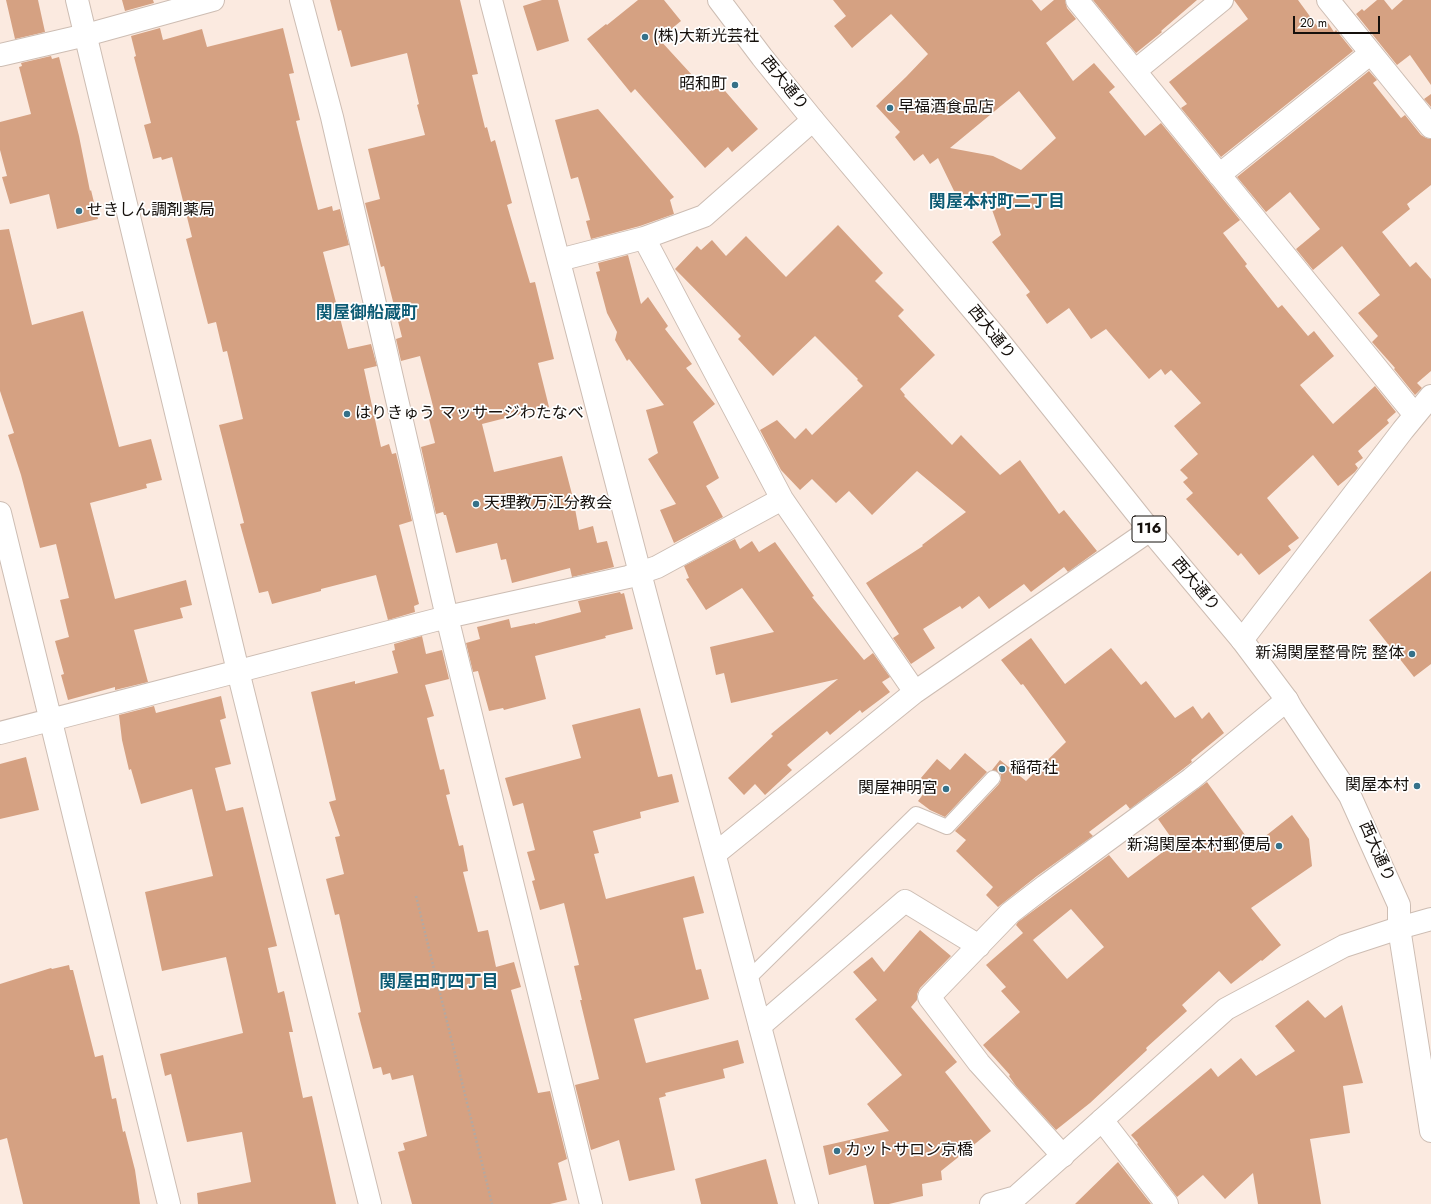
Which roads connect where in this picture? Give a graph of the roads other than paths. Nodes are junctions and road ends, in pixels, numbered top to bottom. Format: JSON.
{"nodes":[{"id":1,"x":77,"y":0,"type":"edge"},
{"id":2,"x":213,"y":0,"type":"edge"},
{"id":3,"x":301,"y":0,"type":"edge"},
{"id":4,"x":491,"y":0,"type":"edge"},
{"id":5,"x":719,"y":0,"type":"edge"},
{"id":6,"x":1077,"y":0,"type":"edge"},
{"id":7,"x":1222,"y":0,"type":"edge"},
{"id":8,"x":1328,"y":0,"type":"edge"},
{"id":9,"x":86,"y":35,"type":"junction"},
{"id":10,"x":1371,"y":53,"type":"junction"},
{"id":11,"x":0,"y":55,"type":"edge"},
{"id":12,"x":1135,"y":71,"type":"junction"},
{"id":13,"x":813,"y":120,"type":"junction"},
{"id":14,"x":1431,"y":127,"type":"edge"},
{"id":15,"x":1219,"y":175,"type":"junction"},
{"id":16,"x":644,"y":238,"type":"junction"},
{"id":17,"x":559,"y":260,"type":"junction"},
{"id":18,"x":1431,"y":396,"type":"edge"},
{"id":19,"x":1415,"y":415,"type":"junction"},
{"id":20,"x":782,"y":499,"type":"junction"},
{"id":21,"x":0,"y":513,"type":"edge"},
{"id":22,"x":1150,"y":530,"type":"junction"},
{"id":23,"x":640,"y":573,"type":"junction"},
{"id":24,"x":447,"y":616,"type":"junction"},
{"id":25,"x":1242,"y":640,"type":"junction"},
{"id":26,"x":238,"y":671,"type":"junction"},
{"id":27,"x":915,"y":692,"type":"junction"},
{"id":28,"x":1287,"y":700,"type":"junction"},
{"id":29,"x":51,"y":719,"type":"junction"},
{"id":30,"x":0,"y":733,"type":"edge"},
{"id":31,"x":993,"y":778,"type":"dead end"},
{"id":32,"x":715,"y":854,"type":"junction"},
{"id":33,"x":1431,"y":919,"type":"edge"},
{"id":34,"x":1399,"y":928,"type":"junction"},
{"id":35,"x":979,"y":946,"type":"junction"},
{"id":36,"x":748,"y":979,"type":"junction"},
{"id":37,"x":760,"y":1026,"type":"junction"},
{"id":38,"x":1102,"y":1120,"type":"junction"},
{"id":39,"x":1431,"y":1131,"type":"edge"},
{"id":40,"x":1064,"y":1156,"type":"junction"},
{"id":41,"x":1017,"y":1201,"type":"edge"},
{"id":42,"x":169,"y":1204,"type":"edge"},
{"id":43,"x":370,"y":1204,"type":"edge"},
{"id":44,"x":592,"y":1204,"type":"edge"},
{"id":45,"x":807,"y":1204,"type":"edge"},
{"id":46,"x":991,"y":1204,"type":"edge"},
{"id":47,"x":1167,"y":1204,"type":"edge"}],
"edges":[{"from":1,"to":9,"type":"main road"},
{"from":2,"to":9,"type":"main road"},
{"from":3,"to":24,"type":"main road"},
{"from":4,"to":17,"type":"main road"},
{"from":5,"to":13,"type":"main road","name":"西大通り","number":"116"},
{"from":6,"to":12,"type":"main road"},
{"from":7,"to":12,"type":"main road"},
{"from":8,"to":10,"type":"main road"},
{"from":9,"to":11,"type":"main road"},
{"from":9,"to":26,"type":"main road"},
{"from":10,"to":14,"type":"main road"},
{"from":10,"to":15,"type":"main road"},
{"from":12,"to":15,"type":"main road"},
{"from":13,"to":16,"type":"main road"},
{"from":13,"to":22,"type":"main road","name":"西大通り","number":"116"},
{"from":15,"to":19,"type":"main road"},
{"from":16,"to":17,"type":"main road"},
{"from":16,"to":20,"type":"main road"},
{"from":17,"to":23,"type":"main road"},
{"from":18,"to":19,"type":"main road"},
{"from":19,"to":25,"type":"main road"},
{"from":20,"to":23,"type":"main road"},
{"from":20,"to":27,"type":"main road"},
{"from":21,"to":29,"type":"main road"},
{"from":22,"to":25,"type":"main road","name":"西大通り","number":"116"},
{"from":22,"to":27,"type":"main road"},
{"from":23,"to":24,"type":"main road"},
{"from":23,"to":32,"type":"main road"},
{"from":24,"to":26,"type":"main road"},
{"from":24,"to":44,"type":"main road"},
{"from":25,"to":28,"type":"main road","name":"西大通り","number":"116"},
{"from":26,"to":29,"type":"main road"},
{"from":26,"to":43,"type":"main road"},
{"from":27,"to":32,"type":"main road"},
{"from":28,"to":34,"type":"main road","name":"西大通り","number":"116"},
{"from":28,"to":35,"type":"main road"},
{"from":29,"to":30,"type":"main road"},
{"from":29,"to":42,"type":"main road"},
{"from":31,"to":36,"type":"lane"},
{"from":32,"to":36,"type":"main road"},
{"from":33,"to":34,"type":"main road"},
{"from":34,"to":38,"type":"main road"},
{"from":34,"to":39,"type":"main road","name":"西大通り","number":"116"},
{"from":35,"to":37,"type":"main road"},
{"from":35,"to":40,"type":"main road"},
{"from":36,"to":37,"type":"main road"},
{"from":37,"to":45,"type":"main road"},
{"from":38,"to":40,"type":"main road"},
{"from":38,"to":47,"type":"main road"},
{"from":40,"to":41,"type":"main road"},
{"from":41,"to":46,"type":"main road"}]}
